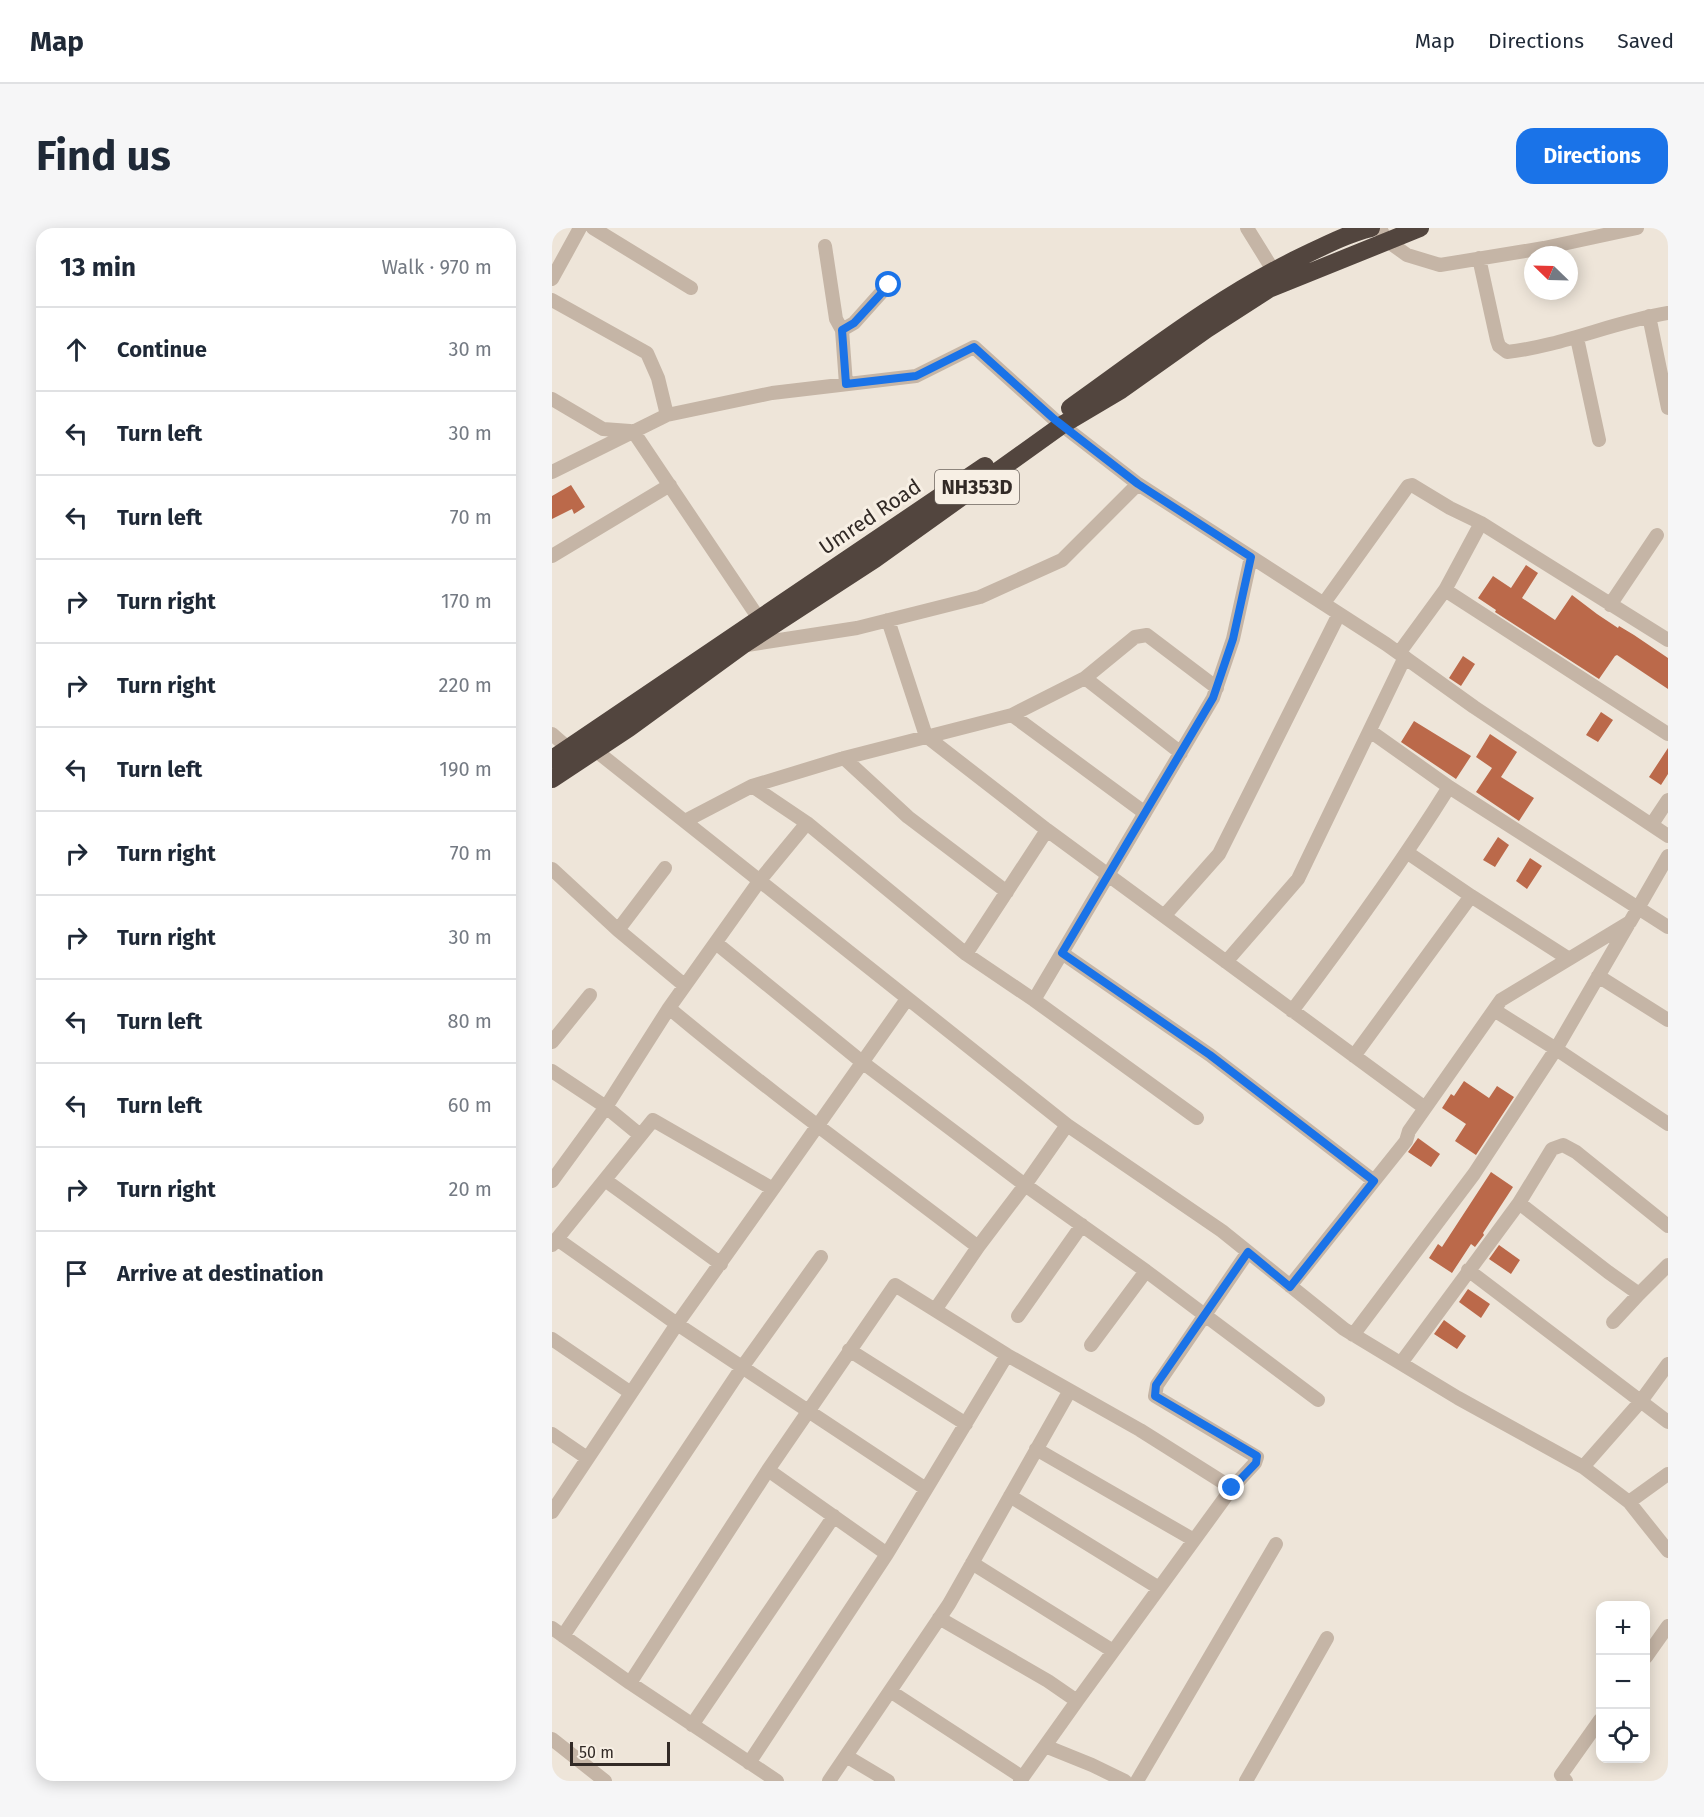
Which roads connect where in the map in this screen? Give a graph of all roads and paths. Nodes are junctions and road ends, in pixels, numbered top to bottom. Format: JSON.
{"nodes":[{"id":1,"x":580,"y":228,"type":"edge"},
{"id":2,"x":593,"y":228,"type":"edge"},
{"id":3,"x":1247,"y":228,"type":"edge"},
{"id":4,"x":1371,"y":228,"type":"edge"},
{"id":5,"x":1420,"y":228,"type":"edge"},
{"id":6,"x":1637,"y":228,"type":"edge"},
{"id":7,"x":1383,"y":234,"type":"edge"},
{"id":8,"x":825,"y":246,"type":"dead end"},
{"id":9,"x":1479,"y":258,"type":"junction"},
{"id":10,"x":1273,"y":270,"type":"junction"},
{"id":11,"x":552,"y":279,"type":"edge"},
{"id":12,"x":889,"y":285,"type":"dead end"},
{"id":13,"x":691,"y":288,"type":"dead end"},
{"id":14,"x":552,"y":300,"type":"edge"},
{"id":15,"x":1668,"y":313,"type":"edge"},
{"id":16,"x":1649,"y":316,"type":"junction"},
{"id":17,"x":842,"y":330,"type":"junction"},
{"id":18,"x":1576,"y":338,"type":"junction"},
{"id":19,"x":846,"y":384,"type":"junction"},
{"id":20,"x":552,"y":399,"type":"edge"},
{"id":21,"x":1668,"y":408,"type":"edge"},
{"id":22,"x":667,"y":415,"type":"junction"},
{"id":23,"x":1058,"y":422,"type":"junction"},
{"id":24,"x":633,"y":431,"type":"junction"},
{"id":25,"x":1599,"y":440,"type":"dead end"},
{"id":26,"x":552,"y":472,"type":"edge"},
{"id":27,"x":1138,"y":484,"type":"junction"},
{"id":28,"x":670,"y":485,"type":"junction"},
{"id":29,"x":1481,"y":523,"type":"junction"},
{"id":30,"x":1656,"y":535,"type":"dead end"},
{"id":31,"x":552,"y":556,"type":"edge"},
{"id":32,"x":1251,"y":557,"type":"junction"},
{"id":33,"x":1445,"y":590,"type":"junction"},
{"id":34,"x":1324,"y":603,"type":"junction"},
{"id":35,"x":1610,"y":605,"type":"junction"},
{"id":36,"x":1340,"y":614,"type":"junction"},
{"id":37,"x":888,"y":620,"type":"junction"},
{"id":38,"x":763,"y":624,"type":"junction"},
{"id":39,"x":740,"y":640,"type":"junction"},
{"id":40,"x":1668,"y":640,"type":"edge"},
{"id":41,"x":1402,"y":655,"type":"junction"},
{"id":42,"x":1085,"y":678,"type":"junction"},
{"id":43,"x":1216,"y":688,"type":"junction"},
{"id":44,"x":1012,"y":715,"type":"junction"},
{"id":45,"x":1370,"y":731,"type":"junction"},
{"id":46,"x":552,"y":734,"type":"edge"},
{"id":47,"x":1668,"y":734,"type":"edge"},
{"id":48,"x":926,"y":736,"type":"junction"},
{"id":49,"x":568,"y":748,"type":"junction"},
{"id":50,"x":596,"y":750,"type":"junction"},
{"id":51,"x":1181,"y":753,"type":"junction"},
{"id":52,"x":844,"y":758,"type":"junction"},
{"id":53,"x":552,"y":759,"type":"edge"},
{"id":54,"x":552,"y":779,"type":"edge"},
{"id":55,"x":752,"y":786,"type":"junction"},
{"id":56,"x":1449,"y":787,"type":"junction"},
{"id":57,"x":1668,"y":800,"type":"edge"},
{"id":58,"x":1145,"y":813,"type":"junction"},
{"id":59,"x":685,"y":820,"type":"junction"},
{"id":60,"x":807,"y":823,"type":"junction"},
{"id":61,"x":1652,"y":824,"type":"junction"},
{"id":62,"x":1047,"y":830,"type":"junction"},
{"id":63,"x":1668,"y":836,"type":"edge"},
{"id":64,"x":1408,"y":853,"type":"junction"},
{"id":65,"x":1668,"y":856,"type":"edge"},
{"id":66,"x":666,"y":868,"type":"dead end"},
{"id":67,"x":552,"y":869,"type":"edge"},
{"id":68,"x":1108,"y":875,"type":"junction"},
{"id":69,"x":760,"y":880,"type":"junction"},
{"id":70,"x":1007,"y":892,"type":"junction"},
{"id":71,"x":1471,"y":896,"type":"junction"},
{"id":72,"x":1638,"y":908,"type":"junction"},
{"id":73,"x":1164,"y":916,"type":"junction"},
{"id":74,"x":1630,"y":922,"type":"junction"},
{"id":75,"x":1668,"y":927,"type":"edge"},
{"id":76,"x":618,"y":930,"type":"junction"},
{"id":77,"x":716,"y":943,"type":"junction"},
{"id":78,"x":1062,"y":953,"type":"junction"},
{"id":79,"x":966,"y":954,"type":"junction"},
{"id":80,"x":1569,"y":959,"type":"junction"},
{"id":81,"x":1226,"y":962,"type":"junction"},
{"id":82,"x":1598,"y":976,"type":"junction"},
{"id":83,"x":684,"y":985,"type":"junction"},
{"id":84,"x":590,"y":994,"type":"dead end"},
{"id":85,"x":906,"y":999,"type":"junction"},
{"id":86,"x":1034,"y":1000,"type":"junction"},
{"id":87,"x":669,"y":1008,"type":"junction"},
{"id":88,"x":1494,"y":1010,"type":"junction"},
{"id":89,"x":1292,"y":1011,"type":"junction"},
{"id":90,"x":1668,"y":1020,"type":"edge"},
{"id":91,"x":552,"y":1042,"type":"edge"},
{"id":92,"x":1556,"y":1049,"type":"junction"},
{"id":93,"x":1354,"y":1056,"type":"junction"},
{"id":94,"x":862,"y":1062,"type":"junction"},
{"id":95,"x":552,"y":1071,"type":"edge"},
{"id":96,"x":606,"y":1107,"type":"junction"},
{"id":97,"x":1425,"y":1108,"type":"junction"},
{"id":98,"x":1197,"y":1118,"type":"dead end"},
{"id":99,"x":818,"y":1124,"type":"junction"},
{"id":100,"x":1668,"y":1124,"type":"edge"},
{"id":101,"x":1067,"y":1125,"type":"junction"},
{"id":102,"x":640,"y":1135,"type":"junction"},
{"id":103,"x":605,"y":1180,"type":"junction"},
{"id":104,"x":552,"y":1181,"type":"edge"},
{"id":105,"x":1374,"y":1181,"type":"junction"},
{"id":106,"x":1025,"y":1185,"type":"junction"},
{"id":107,"x":773,"y":1189,"type":"junction"},
{"id":108,"x":1519,"y":1203,"type":"junction"},
{"id":109,"x":1082,"y":1225,"type":"junction"},
{"id":110,"x":1668,"y":1226,"type":"edge"},
{"id":111,"x":555,"y":1242,"type":"edge"},
{"id":112,"x":978,"y":1247,"type":"junction"},
{"id":113,"x":1248,"y":1252,"type":"junction"},
{"id":114,"x":821,"y":1257,"type":"dead end"},
{"id":115,"x":721,"y":1264,"type":"junction"},
{"id":116,"x":1668,"y":1265,"type":"edge"},
{"id":117,"x":1468,"y":1270,"type":"junction"},
{"id":118,"x":1146,"y":1271,"type":"junction"},
{"id":119,"x":1290,"y":1287,"type":"junction"},
{"id":120,"x":1639,"y":1294,"type":"junction"},
{"id":121,"x":934,"y":1310,"type":"junction"},
{"id":122,"x":1203,"y":1315,"type":"junction"},
{"id":123,"x":1018,"y":1316,"type":"dead end"},
{"id":124,"x":1613,"y":1322,"type":"dead end"},
{"id":125,"x":677,"y":1324,"type":"junction"},
{"id":126,"x":1353,"y":1335,"type":"junction"},
{"id":127,"x":552,"y":1339,"type":"edge"},
{"id":128,"x":1091,"y":1345,"type":"dead end"},
{"id":129,"x":849,"y":1350,"type":"junction"},
{"id":130,"x":1007,"y":1355,"type":"junction"},
{"id":131,"x":1401,"y":1363,"type":"junction"},
{"id":132,"x":743,"y":1366,"type":"junction"},
{"id":133,"x":1667,"y":1368,"type":"edge"},
{"id":134,"x":1069,"y":1392,"type":"junction"},
{"id":135,"x":631,"y":1393,"type":"junction"},
{"id":136,"x":1318,"y":1400,"type":"dead end"},
{"id":137,"x":1641,"y":1401,"type":"junction"},
{"id":138,"x":809,"y":1410,"type":"junction"},
{"id":139,"x":1668,"y":1422,"type":"edge"},
{"id":140,"x":966,"y":1424,"type":"junction"},
{"id":141,"x":552,"y":1434,"type":"edge"},
{"id":142,"x":1036,"y":1449,"type":"junction"},
{"id":143,"x":587,"y":1458,"type":"junction"},
{"id":144,"x":1583,"y":1467,"type":"junction"},
{"id":145,"x":768,"y":1470,"type":"junction"},
{"id":146,"x":1668,"y":1474,"type":"edge"},
{"id":147,"x":1232,"y":1488,"type":"junction"},
{"id":148,"x":926,"y":1489,"type":"junction"},
{"id":149,"x":1010,"y":1496,"type":"junction"},
{"id":150,"x":1629,"y":1502,"type":"junction"},
{"id":151,"x":552,"y":1512,"type":"edge"},
{"id":152,"x":834,"y":1516,"type":"junction"},
{"id":153,"x":1194,"y":1540,"type":"junction"},
{"id":154,"x":1276,"y":1544,"type":"dead end"},
{"id":155,"x":1668,"y":1551,"type":"edge"},
{"id":156,"x":887,"y":1554,"type":"junction"},
{"id":157,"x":972,"y":1563,"type":"junction"},
{"id":158,"x":1159,"y":1588,"type":"junction"},
{"id":159,"x":939,"y":1618,"type":"junction"},
{"id":160,"x":1668,"y":1626,"type":"edge"},
{"id":161,"x":558,"y":1632,"type":"edge"},
{"id":162,"x":1327,"y":1638,"type":"dead end"},
{"id":163,"x":1113,"y":1651,"type":"junction"},
{"id":164,"x":1647,"y":1655,"type":"edge"},
{"id":165,"x":630,"y":1683,"type":"junction"},
{"id":166,"x":890,"y":1691,"type":"junction"},
{"id":167,"x":1077,"y":1701,"type":"junction"},
{"id":168,"x":692,"y":1725,"type":"junction"},
{"id":169,"x":1596,"y":1726,"type":"edge"},
{"id":170,"x":552,"y":1739,"type":"edge"},
{"id":171,"x":1045,"y":1746,"type":"junction"},
{"id":172,"x":846,"y":1756,"type":"junction"},
{"id":173,"x":749,"y":1763,"type":"junction"},
{"id":174,"x":1021,"y":1779,"type":"edge"},
{"id":175,"x":605,"y":1781,"type":"edge"},
{"id":176,"x":777,"y":1781,"type":"edge"},
{"id":177,"x":829,"y":1781,"type":"edge"},
{"id":178,"x":888,"y":1781,"type":"edge"},
{"id":179,"x":1125,"y":1781,"type":"edge"},
{"id":180,"x":1137,"y":1781,"type":"edge"},
{"id":181,"x":1246,"y":1781,"type":"edge"},
{"id":182,"x":1566,"y":1781,"type":"edge"}],
"edges":[{"from":1,"to":11,"type":"street"},
{"from":2,"to":13,"type":"street"},
{"from":3,"to":10,"type":"street"},
{"from":4,"to":10,"type":"highway","number":"NH353D"},
{"from":5,"to":7,"type":"highway","number":"NH353D"},
{"from":6,"to":9,"type":"street"},
{"from":7,"to":9,"type":"street"},
{"from":7,"to":23,"type":"highway","number":"NH353D"},
{"from":8,"to":17,"type":"street"},
{"from":9,"to":18,"type":"street"},
{"from":10,"to":23,"type":"highway","number":"NH353D"},
{"from":12,"to":17,"type":"street"},
{"from":14,"to":22,"type":"street"},
{"from":15,"to":16,"type":"street"},
{"from":16,"to":18,"type":"street"},
{"from":16,"to":21,"type":"street"},
{"from":17,"to":19,"type":"street"},
{"from":18,"to":25,"type":"street"},
{"from":19,"to":22,"type":"street"},
{"from":19,"to":23,"type":"street"},
{"from":20,"to":24,"type":"street"},
{"from":22,"to":24,"type":"street"},
{"from":23,"to":27,"type":"street"},
{"from":23,"to":38,"type":"highway","number":"NH353D"},
{"from":24,"to":26,"type":"street"},
{"from":24,"to":28,"type":"street"},
{"from":27,"to":32,"type":"street"},
{"from":27,"to":37,"type":"street"},
{"from":28,"to":31,"type":"street"},
{"from":28,"to":38,"type":"street"},
{"from":29,"to":33,"type":"street"},
{"from":29,"to":34,"type":"street"},
{"from":29,"to":35,"type":"street"},
{"from":30,"to":35,"type":"street"},
{"from":32,"to":34,"type":"street"},
{"from":32,"to":43,"type":"street"},
{"from":33,"to":41,"type":"street"},
{"from":33,"to":47,"type":"street"},
{"from":34,"to":36,"type":"street"},
{"from":35,"to":40,"type":"street"},
{"from":36,"to":41,"type":"street"},
{"from":36,"to":73,"type":"street"},
{"from":37,"to":39,"type":"street"},
{"from":37,"to":48,"type":"street"},
{"from":38,"to":39,"type":"highway","number":"NH353D"},
{"from":39,"to":49,"type":"highway","number":"NH353D"},
{"from":39,"to":50,"type":"highway","number":"NH353D"},
{"from":41,"to":45,"type":"street"},
{"from":41,"to":61,"type":"street"},
{"from":42,"to":43,"type":"street"},
{"from":42,"to":44,"type":"street"},
{"from":42,"to":51,"type":"street"},
{"from":43,"to":51,"type":"street"},
{"from":44,"to":48,"type":"street"},
{"from":44,"to":58,"type":"street"},
{"from":45,"to":56,"type":"street"},
{"from":45,"to":81,"type":"street"},
{"from":46,"to":49,"type":"street"},
{"from":48,"to":52,"type":"street"},
{"from":48,"to":62,"type":"street"},
{"from":49,"to":53,"type":"highway","number":"NH353D"},
{"from":50,"to":54,"type":"highway","number":"NH353D"},
{"from":50,"to":59,"type":"street"},
{"from":51,"to":58,"type":"street"},
{"from":52,"to":55,"type":"street"},
{"from":52,"to":70,"type":"street"},
{"from":55,"to":59,"type":"street"},
{"from":55,"to":60,"type":"street"},
{"from":56,"to":64,"type":"street"},
{"from":56,"to":72,"type":"street"},
{"from":57,"to":61,"type":"street"},
{"from":58,"to":68,"type":"street"},
{"from":59,"to":69,"type":"street"},
{"from":60,"to":69,"type":"street"},
{"from":60,"to":79,"type":"street"},
{"from":61,"to":63,"type":"street"},
{"from":62,"to":68,"type":"street"},
{"from":62,"to":70,"type":"street"},
{"from":64,"to":71,"type":"street"},
{"from":64,"to":89,"type":"street"},
{"from":65,"to":72,"type":"street"},
{"from":66,"to":76,"type":"street"},
{"from":67,"to":76,"type":"street"},
{"from":68,"to":73,"type":"street"},
{"from":68,"to":78,"type":"street"},
{"from":69,"to":77,"type":"street"},
{"from":69,"to":85,"type":"street"},
{"from":70,"to":79,"type":"street"},
{"from":71,"to":80,"type":"street"},
{"from":71,"to":93,"type":"street"},
{"from":72,"to":74,"type":"street"},
{"from":72,"to":75,"type":"street"},
{"from":73,"to":81,"type":"street"},
{"from":74,"to":80,"type":"street"},
{"from":74,"to":82,"type":"street"},
{"from":76,"to":83,"type":"street"},
{"from":77,"to":83,"type":"street"},
{"from":77,"to":94,"type":"street"},
{"from":78,"to":86,"type":"street"},
{"from":78,"to":105,"type":"street"},
{"from":79,"to":86,"type":"street"},
{"from":80,"to":88,"type":"street"},
{"from":81,"to":89,"type":"street"},
{"from":82,"to":90,"type":"street"},
{"from":82,"to":92,"type":"street"},
{"from":83,"to":87,"type":"street"},
{"from":84,"to":91,"type":"street"},
{"from":85,"to":94,"type":"street"},
{"from":85,"to":101,"type":"street"},
{"from":86,"to":98,"type":"street"},
{"from":87,"to":96,"type":"street"},
{"from":87,"to":99,"type":"street"},
{"from":88,"to":92,"type":"street"},
{"from":88,"to":97,"type":"street"},
{"from":89,"to":93,"type":"street"},
{"from":92,"to":100,"type":"street"},
{"from":92,"to":126,"type":"street"},
{"from":93,"to":97,"type":"street"},
{"from":94,"to":99,"type":"street"},
{"from":94,"to":106,"type":"street"},
{"from":95,"to":96,"type":"street"},
{"from":96,"to":102,"type":"street"},
{"from":96,"to":104,"type":"street"},
{"from":97,"to":105,"type":"street"},
{"from":99,"to":107,"type":"street"},
{"from":99,"to":112,"type":"street"},
{"from":101,"to":106,"type":"street"},
{"from":101,"to":113,"type":"street"},
{"from":102,"to":103,"type":"street"},
{"from":102,"to":107,"type":"street"},
{"from":103,"to":111,"type":"street"},
{"from":103,"to":115,"type":"street"},
{"from":105,"to":119,"type":"street"},
{"from":106,"to":109,"type":"street"},
{"from":106,"to":112,"type":"street"},
{"from":107,"to":115,"type":"street"},
{"from":108,"to":110,"type":"street"},
{"from":108,"to":117,"type":"street"},
{"from":108,"to":120,"type":"street"},
{"from":109,"to":118,"type":"street"},
{"from":109,"to":123,"type":"street"},
{"from":111,"to":125,"type":"street"},
{"from":112,"to":121,"type":"street"},
{"from":113,"to":119,"type":"street"},
{"from":113,"to":122,"type":"street"},
{"from":114,"to":132,"type":"street"},
{"from":115,"to":125,"type":"street"},
{"from":116,"to":120,"type":"street"},
{"from":117,"to":131,"type":"street"},
{"from":117,"to":137,"type":"street"},
{"from":118,"to":122,"type":"street"},
{"from":118,"to":128,"type":"street"},
{"from":119,"to":126,"type":"street"},
{"from":120,"to":124,"type":"street"},
{"from":121,"to":129,"type":"street"},
{"from":121,"to":130,"type":"street"},
{"from":122,"to":136,"type":"street"},
{"from":122,"to":147,"type":"street"},
{"from":125,"to":132,"type":"street"},
{"from":125,"to":135,"type":"street"},
{"from":126,"to":131,"type":"street"},
{"from":127,"to":135,"type":"street"},
{"from":129,"to":138,"type":"street"},
{"from":129,"to":140,"type":"street"},
{"from":130,"to":134,"type":"street"},
{"from":130,"to":140,"type":"street"},
{"from":131,"to":144,"type":"street"},
{"from":132,"to":138,"type":"street"},
{"from":132,"to":161,"type":"street"},
{"from":133,"to":137,"type":"street"},
{"from":134,"to":142,"type":"street"},
{"from":134,"to":147,"type":"street"},
{"from":135,"to":143,"type":"street"},
{"from":137,"to":139,"type":"street"},
{"from":137,"to":144,"type":"street"},
{"from":138,"to":145,"type":"street"},
{"from":138,"to":148,"type":"street"},
{"from":140,"to":148,"type":"street"},
{"from":141,"to":143,"type":"street"},
{"from":142,"to":149,"type":"street"},
{"from":142,"to":153,"type":"street"},
{"from":143,"to":151,"type":"street"},
{"from":144,"to":150,"type":"street"},
{"from":145,"to":152,"type":"street"},
{"from":145,"to":165,"type":"street"},
{"from":146,"to":150,"type":"street"},
{"from":147,"to":153,"type":"street"},
{"from":148,"to":156,"type":"street"},
{"from":149,"to":157,"type":"street"},
{"from":149,"to":158,"type":"street"},
{"from":150,"to":155,"type":"street"},
{"from":152,"to":156,"type":"street"},
{"from":152,"to":168,"type":"street"},
{"from":153,"to":158,"type":"street"},
{"from":154,"to":180,"type":"street"},
{"from":156,"to":173,"type":"street"},
{"from":157,"to":159,"type":"street"},
{"from":157,"to":163,"type":"street"},
{"from":158,"to":163,"type":"street"},
{"from":159,"to":166,"type":"street"},
{"from":159,"to":167,"type":"street"},
{"from":160,"to":164,"type":"street"},
{"from":161,"to":165,"type":"street"},
{"from":162,"to":181,"type":"street"},
{"from":163,"to":167,"type":"street"},
{"from":165,"to":168,"type":"street"},
{"from":166,"to":172,"type":"street"},
{"from":166,"to":174,"type":"street"},
{"from":167,"to":171,"type":"street"},
{"from":168,"to":173,"type":"street"},
{"from":169,"to":182,"type":"street"},
{"from":170,"to":175,"type":"street"},
{"from":171,"to":174,"type":"street"},
{"from":171,"to":179,"type":"street"},
{"from":172,"to":177,"type":"street"},
{"from":172,"to":178,"type":"street"},
{"from":173,"to":176,"type":"street"}]}
